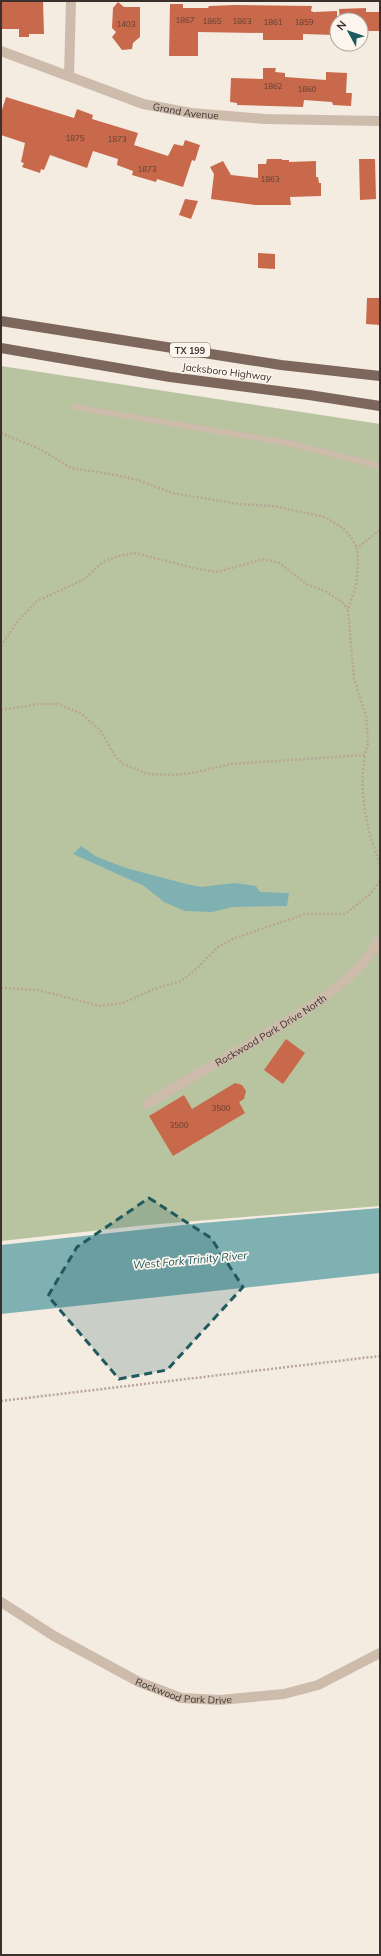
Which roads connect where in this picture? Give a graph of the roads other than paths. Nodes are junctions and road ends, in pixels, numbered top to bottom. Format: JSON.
{"nodes":[{"id":1,"x":71,"y":1,"type":"edge"},
{"id":2,"x":1,"y":51,"type":"edge"},
{"id":3,"x":69,"y":76,"type":"junction"},
{"id":4,"x":380,"y":120,"type":"edge"},
{"id":5,"x":1,"y":321,"type":"edge"},
{"id":6,"x":1,"y":348,"type":"edge"},
{"id":7,"x":380,"y":376,"type":"edge"},
{"id":8,"x":380,"y":406,"type":"edge"},
{"id":9,"x":74,"y":407,"type":"dead end"},
{"id":10,"x":380,"y":466,"type":"edge"},
{"id":11,"x":380,"y":939,"type":"edge"},
{"id":12,"x":147,"y":1104,"type":"dead end"},
{"id":13,"x":1,"y":1602,"type":"edge"},
{"id":14,"x":380,"y":1653,"type":"edge"}],
"edges":[{"from":1,"to":3,"type":"street"},
{"from":2,"to":3,"type":"street","name":"Grand Avenue"},
{"from":3,"to":4,"type":"street","name":"Grand Avenue"},
{"from":5,"to":7,"type":"main road","name":"Jacksboro Highway","number":"TX 199"},
{"from":6,"to":8,"type":"main road","name":"Jacksboro Highway"},
{"from":9,"to":10,"type":"lane"},
{"from":11,"to":12,"type":"street","name":"Rockwood Park Drive North"},
{"from":13,"to":14,"type":"street","name":"Rockwood Park Drive"}]}
